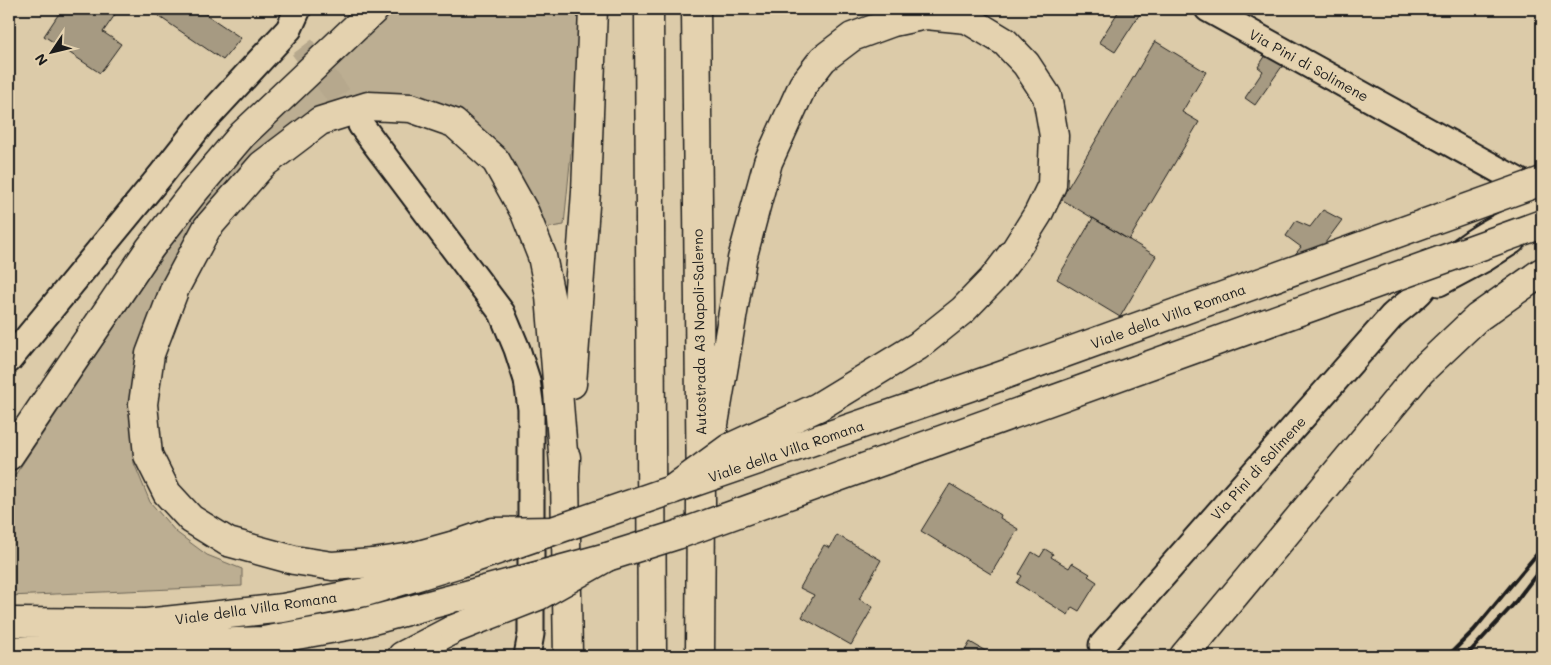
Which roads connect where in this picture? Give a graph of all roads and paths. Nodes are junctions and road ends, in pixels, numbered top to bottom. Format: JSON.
{"nodes":[{"id":1,"x":375,"y":9,"type":"edge"},
{"id":2,"x":593,"y":9,"type":"edge"},
{"id":3,"x":649,"y":9,"type":"edge"},
{"id":4,"x":696,"y":9,"type":"edge"},
{"id":5,"x":1208,"y":9,"type":"edge"},
{"id":6,"x":297,"y":28,"type":"edge"},
{"id":7,"x":361,"y":125,"type":"tunnel mouth"},
{"id":8,"x":1542,"y":181,"type":"edge"},
{"id":9,"x":1542,"y":194,"type":"edge"},
{"id":10,"x":1542,"y":209,"type":"edge"},
{"id":11,"x":1542,"y":218,"type":"edge"},
{"id":12,"x":1542,"y":224,"type":"edge"},
{"id":13,"x":1542,"y":272,"type":"edge"},
{"id":14,"x":1418,"y":293,"type":"junction"},
{"id":15,"x":9,"y":360,"type":"edge"},
{"id":16,"x":9,"y":456,"type":"edge"},
{"id":17,"x":565,"y":476,"type":"junction"},
{"id":18,"x":670,"y":491,"type":"junction"},
{"id":19,"x":701,"y":501,"type":"junction"},
{"id":20,"x":458,"y":554,"type":"junction"},
{"id":21,"x":607,"y":557,"type":"junction"},
{"id":22,"x":9,"y":622,"type":"edge"},
{"id":23,"x":1102,"y":645,"type":"dead end"},
{"id":24,"x":9,"y":651,"type":"edge"},
{"id":25,"x":402,"y":656,"type":"edge"},
{"id":26,"x":527,"y":656,"type":"edge"},
{"id":27,"x":568,"y":656,"type":"edge"},
{"id":28,"x":652,"y":656,"type":"edge"},
{"id":29,"x":700,"y":656,"type":"edge"},
{"id":30,"x":1184,"y":656,"type":"edge"}],
"edges":[{"from":1,"to":16,"type":"main road"},
{"from":2,"to":17,"type":"main road"},
{"from":3,"to":28,"type":"main road"},
{"from":4,"to":19,"type":"main road","name":"Autostrada A3 Napoli-Salerno"},
{"from":5,"to":9,"type":"street","name":"Via Pini di Solimene"},
{"from":6,"to":15,"type":"street"},
{"from":7,"to":26,"type":"street"},
{"from":8,"to":18,"type":"main road","name":"Viale della Villa Romana","bridge":true},
{"from":10,"to":14,"type":"street","name":"Via Pini di Solimene"},
{"from":11,"to":14,"type":"street","name":"Via Pini di Solimene"},
{"from":12,"to":21,"type":"main road","name":"Viale della Villa Romana","bridge":true},
{"from":13,"to":30,"type":"main road"},
{"from":14,"to":23,"type":"street","name":"Via Pini di Solimene"},
{"from":17,"to":20,"type":"main road"},
{"from":17,"to":27,"type":"main road"},
{"from":18,"to":19,"type":"main road","bridge":true},
{"from":18,"to":20,"type":"main road","name":"Viale della Villa Romana","bridge":true},
{"from":19,"to":29,"type":"main road","name":"Autostrada A3 Napoli-Salerno"},
{"from":20,"to":22,"type":"main road","name":"Viale della Villa Romana"},
{"from":21,"to":24,"type":"main road","name":"Viale della Villa Romana","bridge":true},
{"from":21,"to":25,"type":"main road","bridge":true}]}
